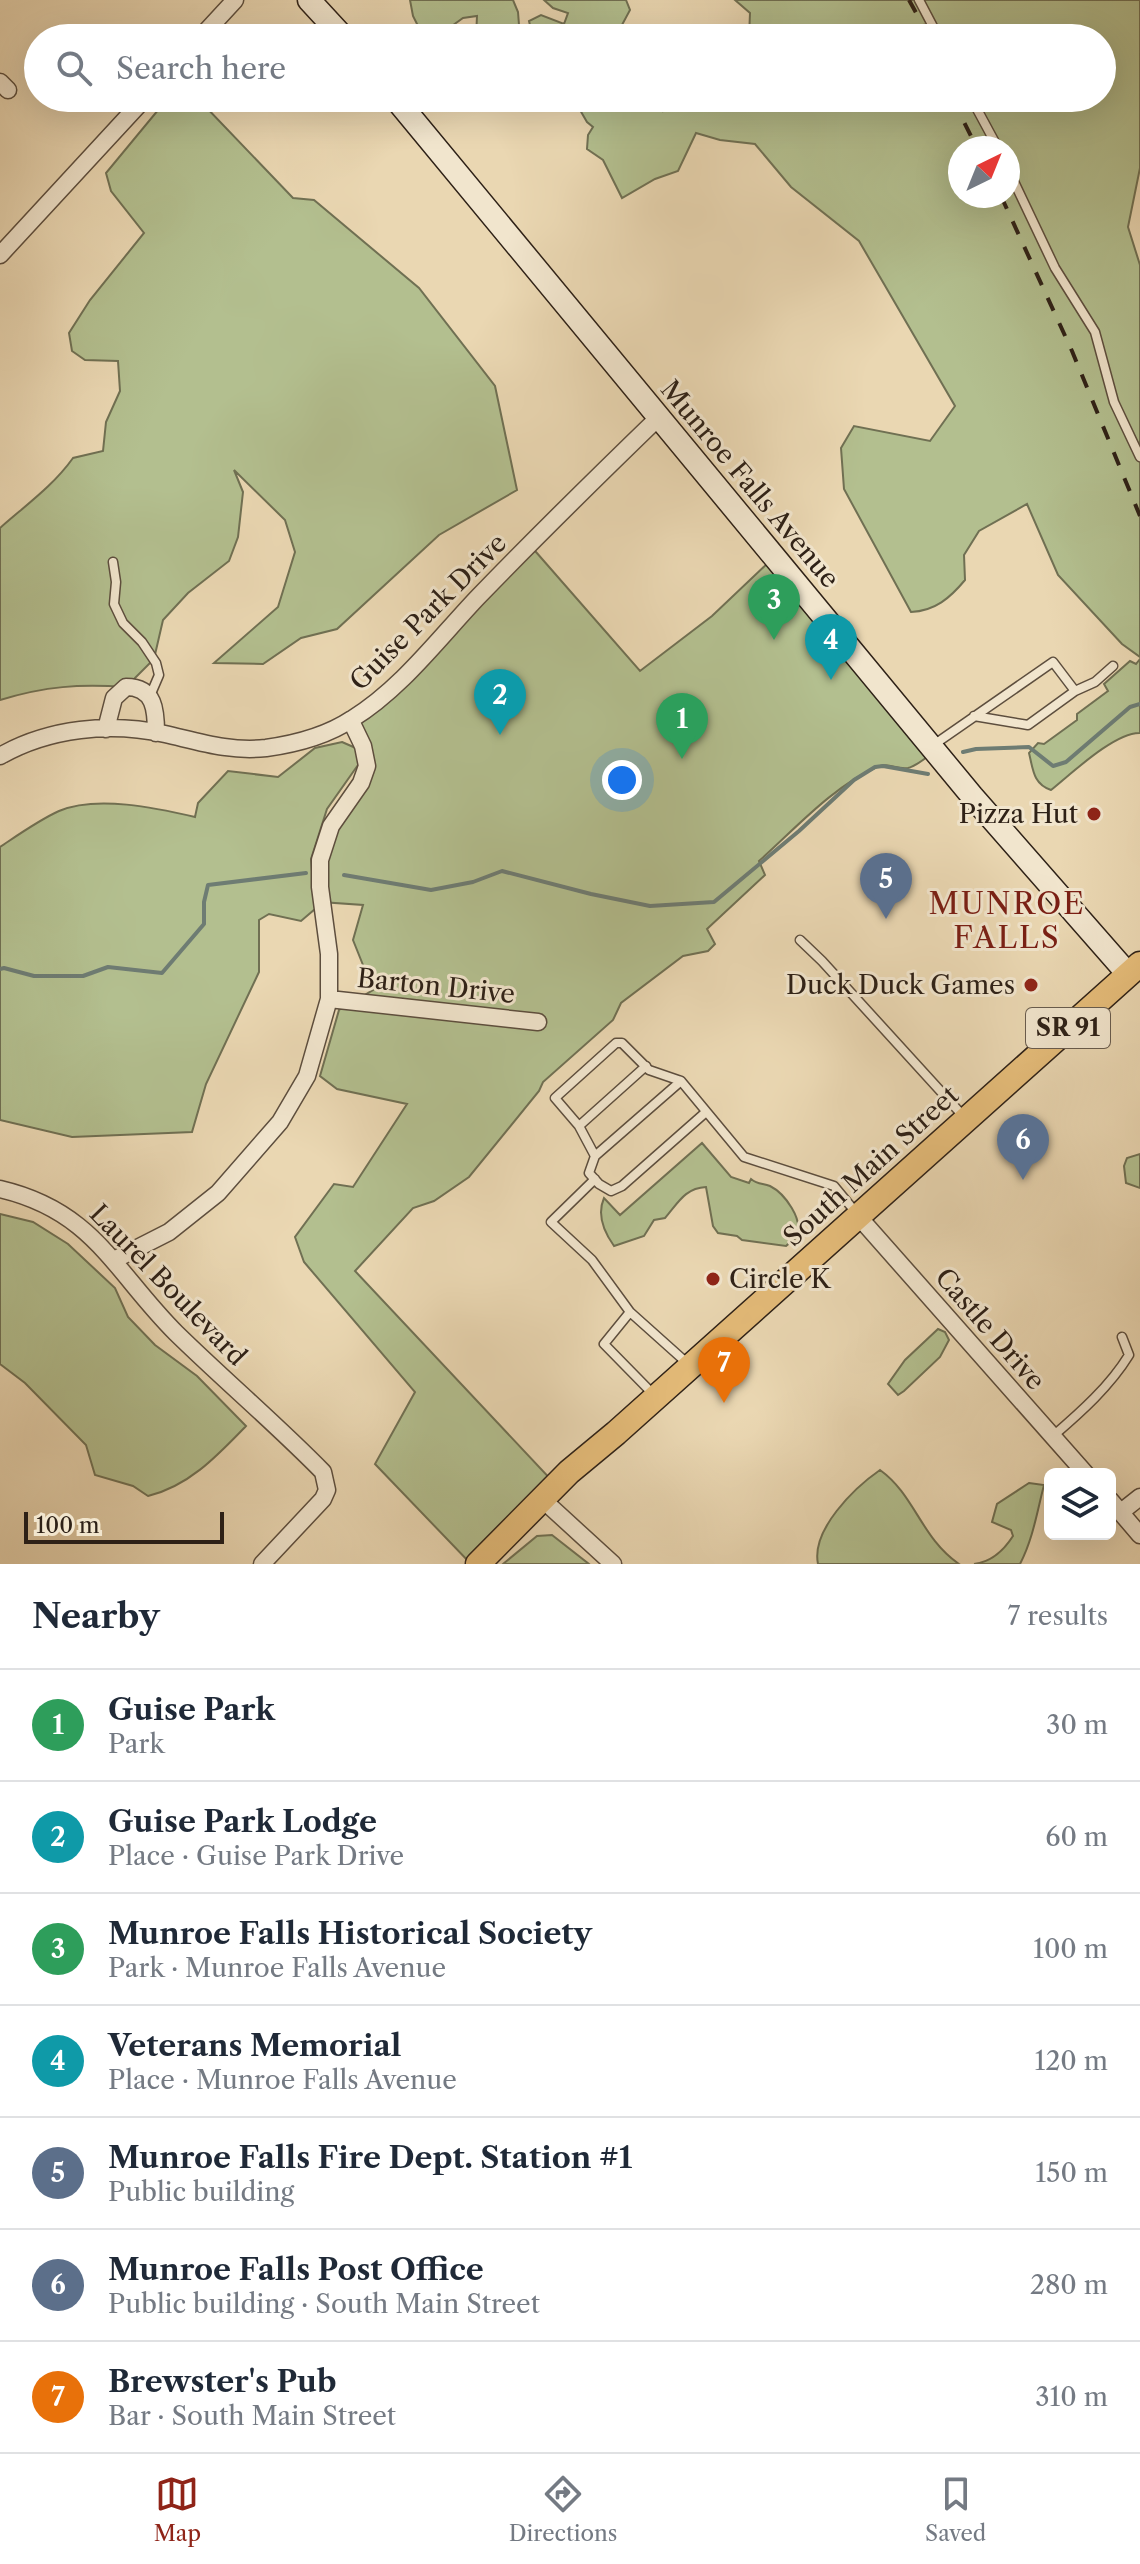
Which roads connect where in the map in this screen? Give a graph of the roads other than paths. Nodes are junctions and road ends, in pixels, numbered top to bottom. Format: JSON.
{"nodes":[{"id":1,"x":235,"y":0,"type":"edge"},
{"id":2,"x":309,"y":0,"type":"edge"},
{"id":3,"x":919,"y":0,"type":"edge"},
{"id":4,"x":213,"y":24,"type":"edge"},
{"id":5,"x":331,"y":24,"type":"edge"},
{"id":6,"x":932,"y":24,"type":"edge"},
{"id":7,"x":132,"y":112,"type":"edge"},
{"id":8,"x":407,"y":112,"type":"edge"},
{"id":9,"x":979,"y":112,"type":"edge"},
{"id":10,"x":992,"y":136,"type":"edge"},
{"id":11,"x":1020,"y":194,"type":"edge"},
{"id":12,"x":0,"y":255,"type":"edge"},
{"id":13,"x":659,"y":417,"type":"junction"},
{"id":14,"x":1140,"y":457,"type":"edge"},
{"id":15,"x":113,"y":562,"type":"dead end"},
{"id":16,"x":1113,"y":666,"type":"dead end"},
{"id":17,"x":1075,"y":691,"type":"junction"},
{"id":18,"x":150,"y":696,"type":"junction"},
{"id":19,"x":974,"y":716,"type":"junction"},
{"id":20,"x":351,"y":721,"type":"junction"},
{"id":21,"x":106,"y":729,"type":"junction"},
{"id":22,"x":156,"y":733,"type":"junction"},
{"id":23,"x":931,"y":746,"type":"junction"},
{"id":24,"x":0,"y":756,"type":"edge"},
{"id":25,"x":800,"y":940,"type":"dead end"},
{"id":26,"x":1134,"y":969,"type":"edge"},
{"id":27,"x":329,"y":999,"type":"junction"},
{"id":28,"x":538,"y":1022,"type":"dead end"},
{"id":29,"x":646,"y":1066,"type":"junction"},
{"id":30,"x":681,"y":1081,"type":"junction"},
{"id":31,"x":706,"y":1112,"type":"junction"},
{"id":32,"x":965,"y":1119,"type":"junction"},
{"id":33,"x":579,"y":1126,"type":"junction"},
{"id":34,"x":595,"y":1156,"type":"junction"},
{"id":35,"x":595,"y":1179,"type":"junction"},
{"id":36,"x":0,"y":1189,"type":"edge"},
{"id":37,"x":858,"y":1216,"type":"junction"},
{"id":38,"x":114,"y":1260,"type":"junction"},
{"id":39,"x":630,"y":1312,"type":"junction"},
{"id":40,"x":1122,"y":1337,"type":"dead end"},
{"id":41,"x":690,"y":1366,"type":"junction"},
{"id":42,"x":655,"y":1396,"type":"junction"},
{"id":43,"x":1053,"y":1436,"type":"junction"},
{"id":44,"x":1081,"y":1468,"type":"edge"},
{"id":45,"x":1140,"y":1497,"type":"edge"},
{"id":46,"x":542,"y":1499,"type":"junction"},
{"id":47,"x":1116,"y":1506,"type":"edge"},
{"id":48,"x":1140,"y":1535,"type":"edge"},
{"id":49,"x":262,"y":1564,"type":"edge"},
{"id":50,"x":478,"y":1564,"type":"edge"},
{"id":51,"x":613,"y":1564,"type":"edge"}],
"edges":[{"from":1,"to":4,"type":"street"},
{"from":2,"to":5,"type":"street"},
{"from":3,"to":6,"type":"lane"},
{"from":7,"to":12,"type":"street"},
{"from":8,"to":13,"type":"street","name":"Munroe Falls Avenue"},
{"from":9,"to":10,"type":"lane"},
{"from":11,"to":14,"type":"lane"},
{"from":13,"to":20,"type":"street","name":"Guise Park Drive"},
{"from":13,"to":23,"type":"street","name":"Munroe Falls Avenue"},
{"from":15,"to":18,"type":"lane"},
{"from":16,"to":17,"type":"lane"},
{"from":17,"to":19,"type":"lane"},
{"from":17,"to":19,"type":"lane"},
{"from":18,"to":21,"type":"street"},
{"from":18,"to":22,"type":"street"},
{"from":19,"to":23,"type":"lane"},
{"from":20,"to":22,"type":"street","name":"Guise Park Drive"},
{"from":20,"to":27,"type":"street"},
{"from":21,"to":22,"type":"street","name":"Guise Park Drive"},
{"from":21,"to":24,"type":"street","name":"Guise Park Drive"},
{"from":23,"to":26,"type":"street","name":"Munroe Falls Avenue"},
{"from":25,"to":32,"type":"lane"},
{"from":26,"to":32,"type":"main road","name":"South Main Street","number":"SR 91"},
{"from":27,"to":28,"type":"street","name":"Barton Drive"},
{"from":27,"to":38,"type":"street"},
{"from":29,"to":30,"type":"lane"},
{"from":29,"to":33,"type":"lane"},
{"from":29,"to":33,"type":"lane"},
{"from":30,"to":31,"type":"lane"},
{"from":30,"to":34,"type":"lane"},
{"from":31,"to":35,"type":"lane"},
{"from":31,"to":37,"type":"lane"},
{"from":32,"to":37,"type":"main road","name":"South Main Street","number":"SR 91"},
{"from":33,"to":34,"type":"lane"},
{"from":34,"to":35,"type":"lane"},
{"from":35,"to":39,"type":"lane"},
{"from":36,"to":38,"type":"street","name":"Laurel Boulevard"},
{"from":37,"to":41,"type":"main road","name":"South Main Street","number":"SR 91"},
{"from":37,"to":43,"type":"street","name":"Castle Drive"},
{"from":38,"to":49,"type":"street","name":"Laurel Boulevard"},
{"from":39,"to":41,"type":"lane"},
{"from":39,"to":42,"type":"lane"},
{"from":40,"to":43,"type":"lane"},
{"from":41,"to":42,"type":"main road","name":"South Main Street","number":"SR 91"},
{"from":42,"to":46,"type":"main road","name":"South Main Street","number":"SR 91"},
{"from":43,"to":44,"type":"street","name":"Castle Drive"},
{"from":45,"to":47,"type":"street"},
{"from":46,"to":50,"type":"main road","name":"South Main Street","number":"SR 91"},
{"from":46,"to":51,"type":"street"},
{"from":47,"to":48,"type":"street"}]}
